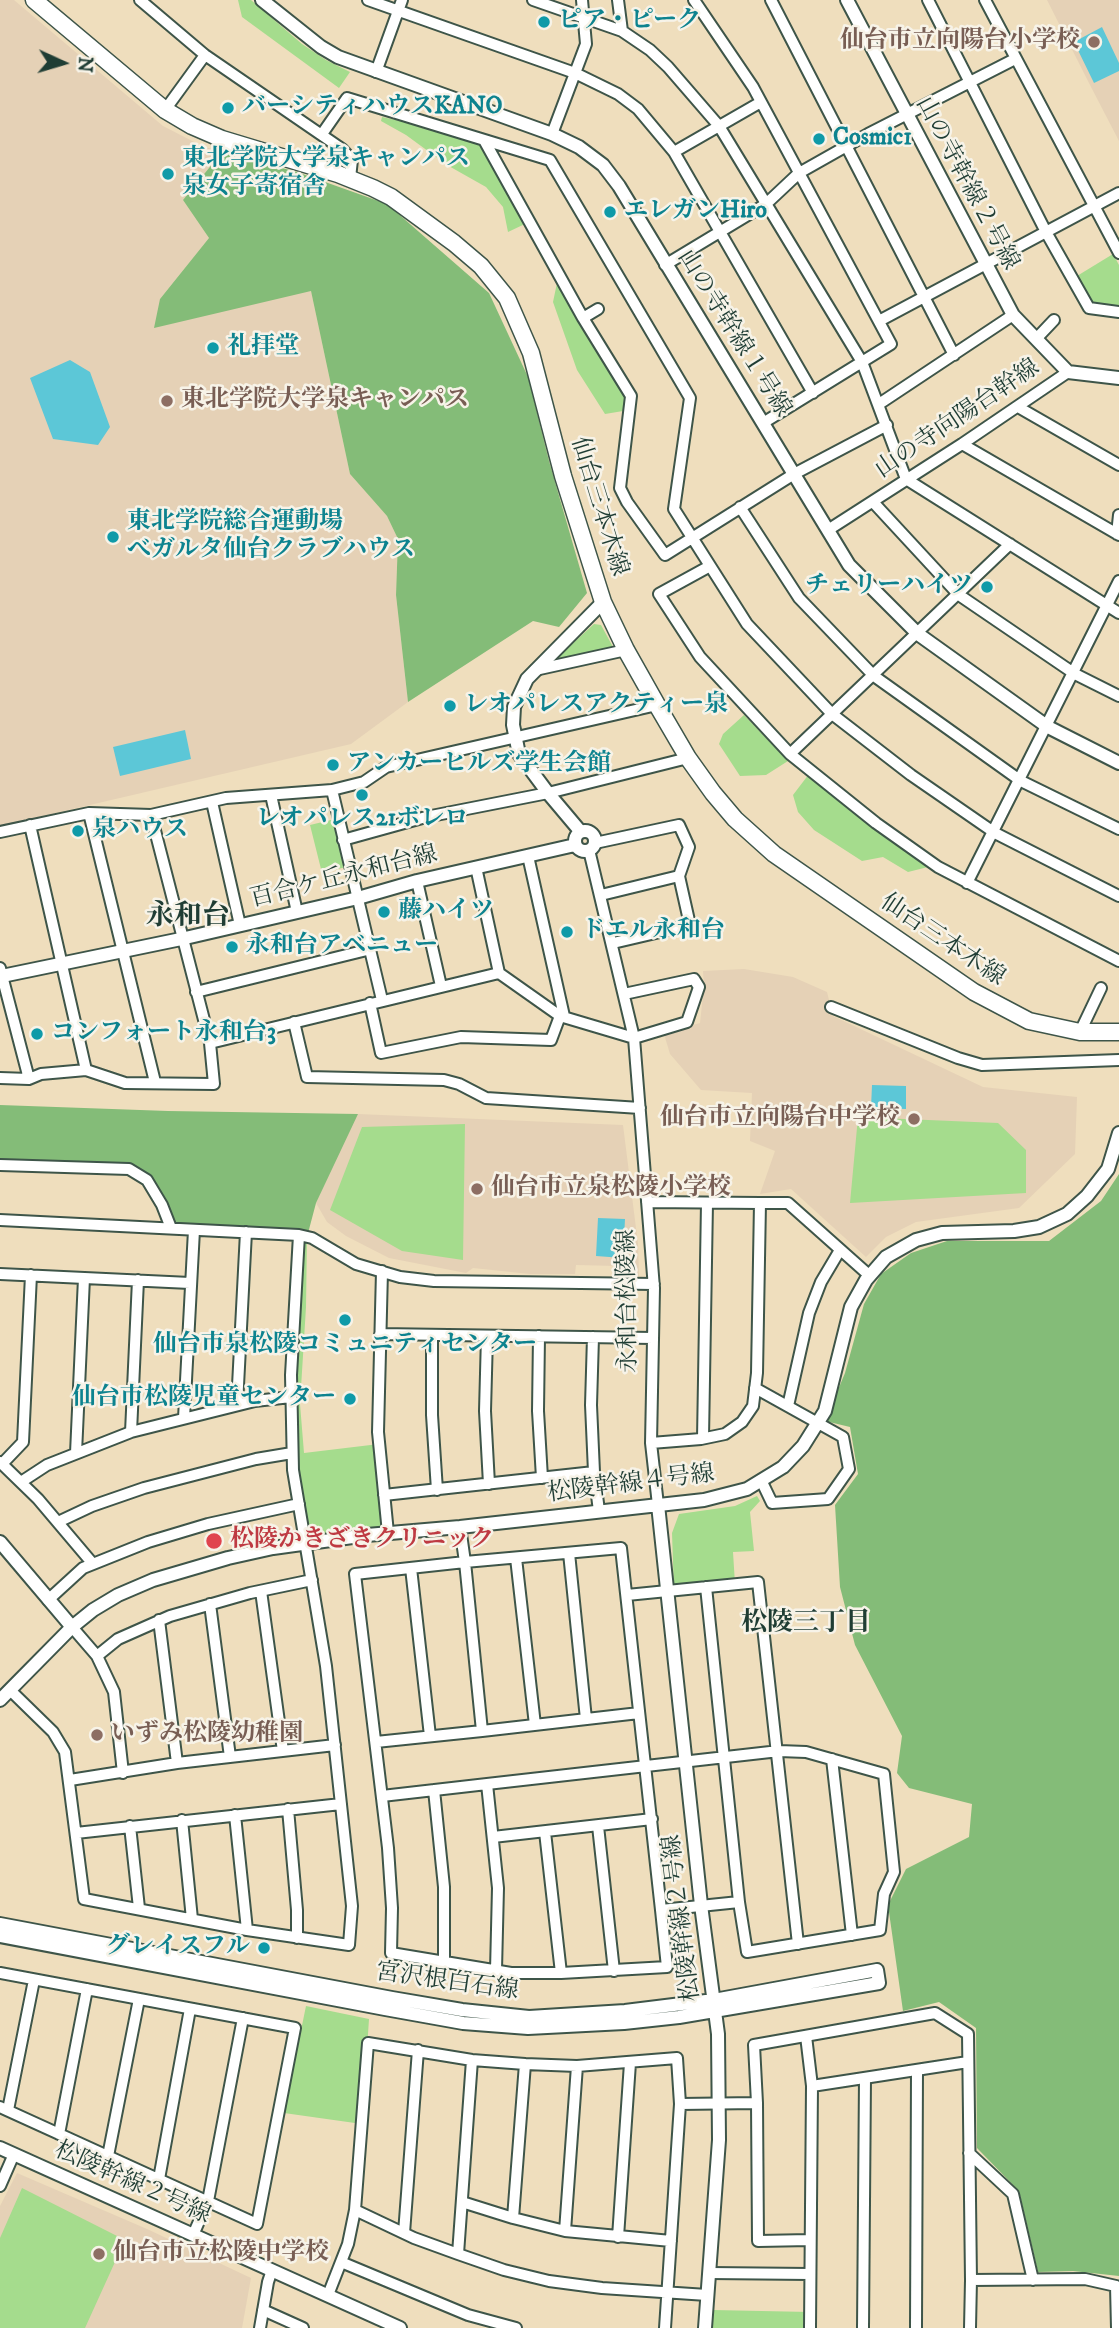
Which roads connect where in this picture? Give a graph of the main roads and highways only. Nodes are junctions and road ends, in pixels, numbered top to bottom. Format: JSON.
{"nodes":[{"id":1,"x":34,"y":0,"type":"edge"},
{"id":2,"x":1119,"y":1032,"type":"edge"}],
"edges":[{"from":1,"to":2,"type":"main road","name":"仙台三本木線"}]}
